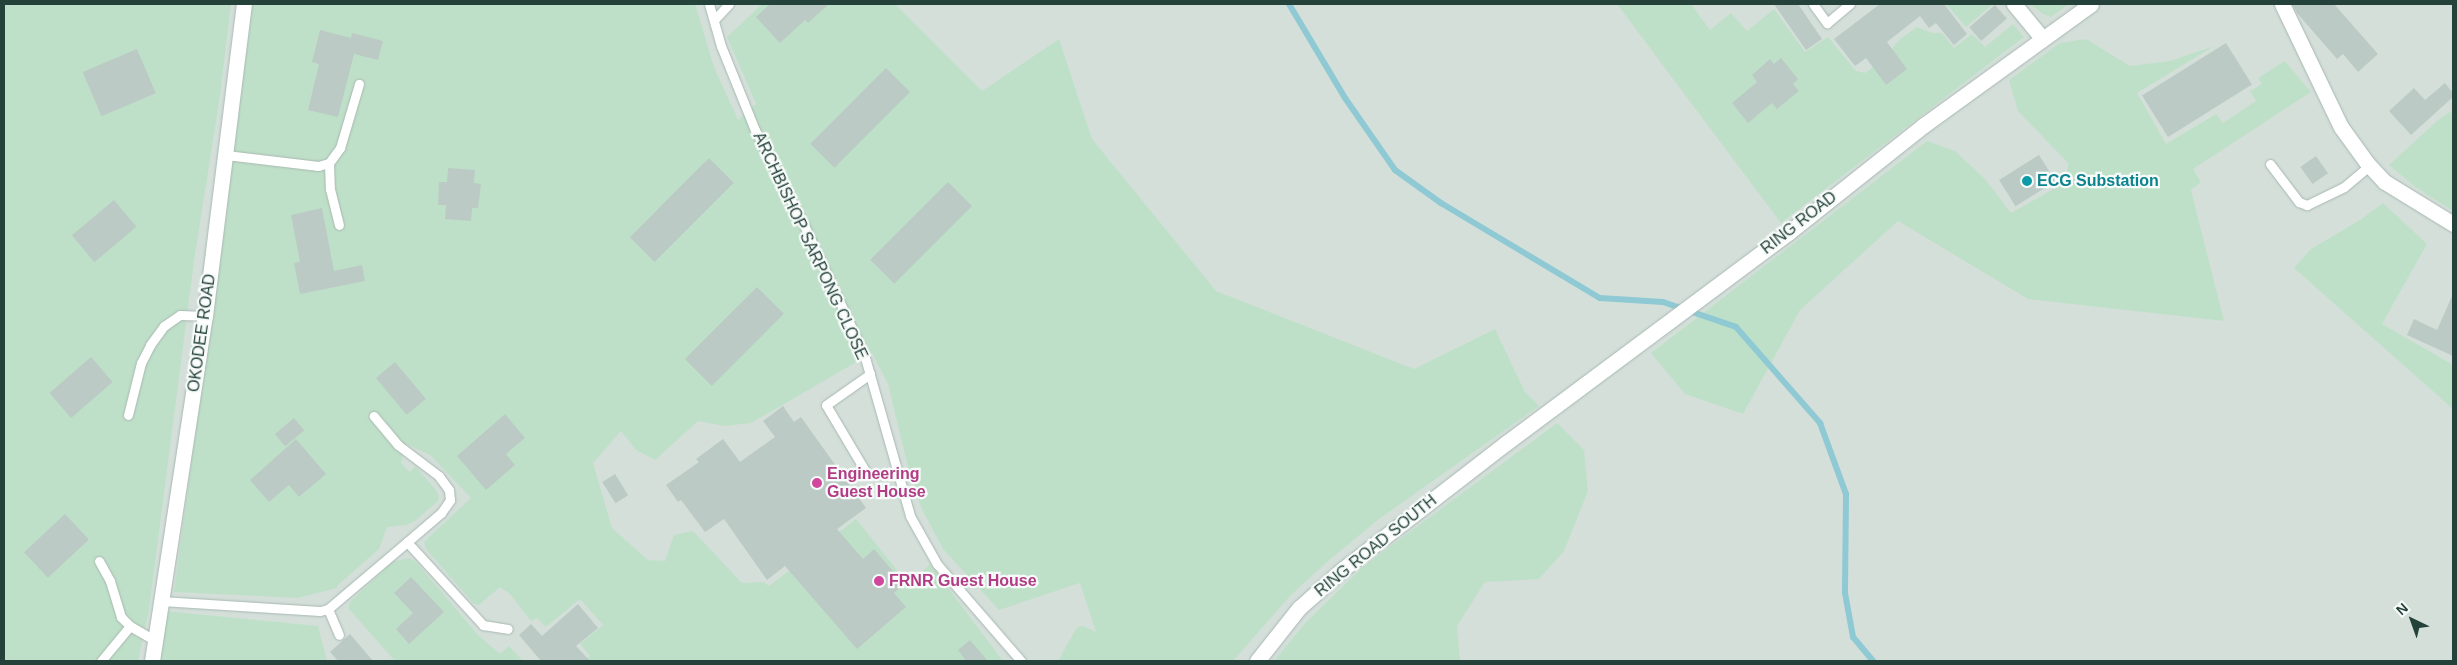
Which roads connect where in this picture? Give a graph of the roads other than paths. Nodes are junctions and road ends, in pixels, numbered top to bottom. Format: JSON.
{"nodes":[{"id":1,"x":244,"y":4,"type":"edge"},
{"id":2,"x":709,"y":4,"type":"edge"},
{"id":3,"x":729,"y":4,"type":"edge"},
{"id":4,"x":1812,"y":4,"type":"edge"},
{"id":5,"x":1850,"y":4,"type":"edge"},
{"id":6,"x":2014,"y":4,"type":"edge"},
{"id":7,"x":2091,"y":4,"type":"edge"},
{"id":8,"x":2282,"y":4,"type":"edge"},
{"id":9,"x":714,"y":20,"type":"junction"},
{"id":10,"x":2042,"y":39,"type":"junction"},
{"id":11,"x":359,"y":84,"type":"dead end"},
{"id":12,"x":226,"y":155,"type":"junction"},
{"id":13,"x":329,"y":163,"type":"junction"},
{"id":14,"x":2270,"y":164,"type":"dead end"},
{"id":15,"x":2369,"y":166,"type":"junction"},
{"id":16,"x":2453,"y":224,"type":"edge"},
{"id":17,"x":339,"y":225,"type":"dead end"},
{"id":18,"x":205,"y":316,"type":"junction"},
{"id":19,"x":870,"y":374,"type":"junction"},
{"id":20,"x":128,"y":415,"type":"dead end"},
{"id":21,"x":374,"y":416,"type":"dead end"},
{"id":22,"x":1506,"y":443,"type":"joint"},
{"id":23,"x":867,"y":474,"type":"dead end"},
{"id":24,"x":407,"y":542,"type":"junction"},
{"id":25,"x":99,"y":561,"type":"dead end"},
{"id":26,"x":162,"y":601,"type":"junction"},
{"id":27,"x":328,"y":609,"type":"junction"},
{"id":28,"x":130,"y":626,"type":"junction"},
{"id":29,"x":508,"y":629,"type":"dead end"},
{"id":30,"x":339,"y":635,"type":"dead end"},
{"id":31,"x":156,"y":641,"type":"junction"},
{"id":32,"x":101,"y":661,"type":"edge"},
{"id":33,"x":152,"y":661,"type":"edge"},
{"id":34,"x":1021,"y":661,"type":"edge"},
{"id":35,"x":1257,"y":661,"type":"edge"}],
"edges":[{"from":1,"to":12,"type":"street","name":"OKODEE ROAD"},
{"from":2,"to":9,"type":"lane","name":"ARCHBISHOP SARPONG CLOSE"},
{"from":3,"to":9,"type":"lane"},
{"from":4,"to":5,"type":"lane"},
{"from":6,"to":10,"type":"street"},
{"from":7,"to":10,"type":"street","name":"RING ROAD"},
{"from":8,"to":15,"type":"street"},
{"from":9,"to":19,"type":"lane","name":"ARCHBISHOP SARPONG CLOSE"},
{"from":10,"to":22,"type":"street","name":"RING ROAD"},
{"from":11,"to":13,"type":"lane"},
{"from":12,"to":13,"type":"lane"},
{"from":12,"to":18,"type":"street","name":"OKODEE ROAD"},
{"from":13,"to":17,"type":"lane"},
{"from":14,"to":15,"type":"lane"},
{"from":15,"to":16,"type":"street"},
{"from":18,"to":20,"type":"lane"},
{"from":18,"to":26,"type":"street","name":"OKODEE ROAD"},
{"from":19,"to":23,"type":"lane"},
{"from":19,"to":34,"type":"lane","name":"ARCHBISHOP SARPONG CLOSE"},
{"from":21,"to":24,"type":"lane"},
{"from":22,"to":35,"type":"street","name":"RING ROAD SOUTH"},
{"from":24,"to":27,"type":"lane"},
{"from":24,"to":29,"type":"lane"},
{"from":25,"to":28,"type":"lane"},
{"from":26,"to":27,"type":"lane"},
{"from":26,"to":31,"type":"street","name":"OKODEE ROAD"},
{"from":27,"to":30,"type":"lane"},
{"from":28,"to":31,"type":"lane"},
{"from":28,"to":32,"type":"lane"},
{"from":31,"to":33,"type":"street","name":"OKODEE ROAD"}]}
